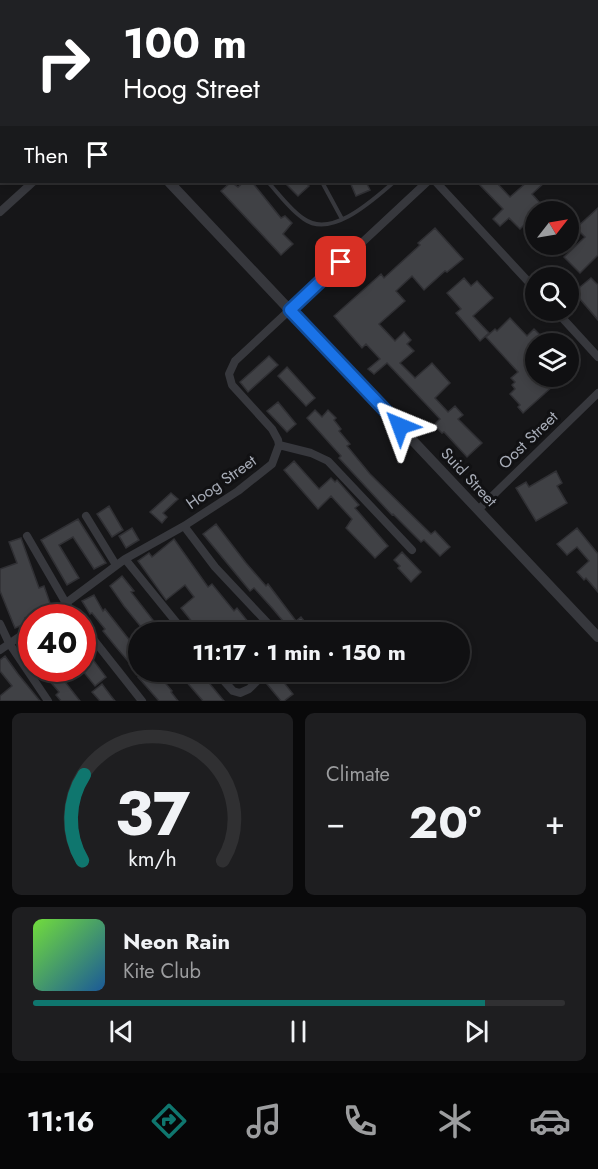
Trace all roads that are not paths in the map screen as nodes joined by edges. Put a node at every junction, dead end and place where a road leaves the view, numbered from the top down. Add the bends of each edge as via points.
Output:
1 (32, 183) edge
2 (170, 183) edge
3 (269, 183) edge
4 (323, 183) edge
5 (393, 183) edge
6 (426, 183) edge
7 (437, 183) edge
8 (0, 212) edge
9 (342, 219) junction
10 (525, 278) edge
11 (290, 310) junction
12 (565, 321) edge
13 (598, 357) edge
14 (598, 393) edge
15 (279, 445) junction
16 (479, 509) junction
17 (86, 516) dead end
18 (184, 526) junction
19 (27, 536) dead end
20 (412, 550) dead end
21 (126, 559) junction
22 (116, 565) junction
23 (67, 604) joint
24 (176, 622) edge
25 (267, 622) edge
26 (0, 624) edge
27 (18, 637) edge
28 (598, 637) edge
29 (9, 643) junction
30 (96, 643) edge
31 (0, 650) edge
32 (225, 682) edge
33 (256, 682) edge
34 (48, 701) edge
35 (142, 701) edge

1 - 8 street
2 - 11 street, Suid Street
3 - 9 lane via 305,220 319,225
4 - 9 lane
5 - 9 lane
6 - 11 street
7 - 10 street
11 - 15 street via 235,361 230,374 232,385 272,429
11 - 16 street, Suid Street
12 - 13 street
14 - 16 street, Oost Street
15 - 18 street, Hoog Street via 272,464 255,479
15 - 20 street via 328,461
16 - 28 street, Suid Street
17 - 22 street
18 - 21 street, Hoog Street
18 - 25 street via 215,567
19 - 23 street
21 - 22 street, Hoog Street
21 - 24 street
22 - 23 street, Hoog Street
26 - 29 street
27 - 29 street
29 - 31 street
29 - 34 street
30 - 35 street
32 - 33 street via 240,693

